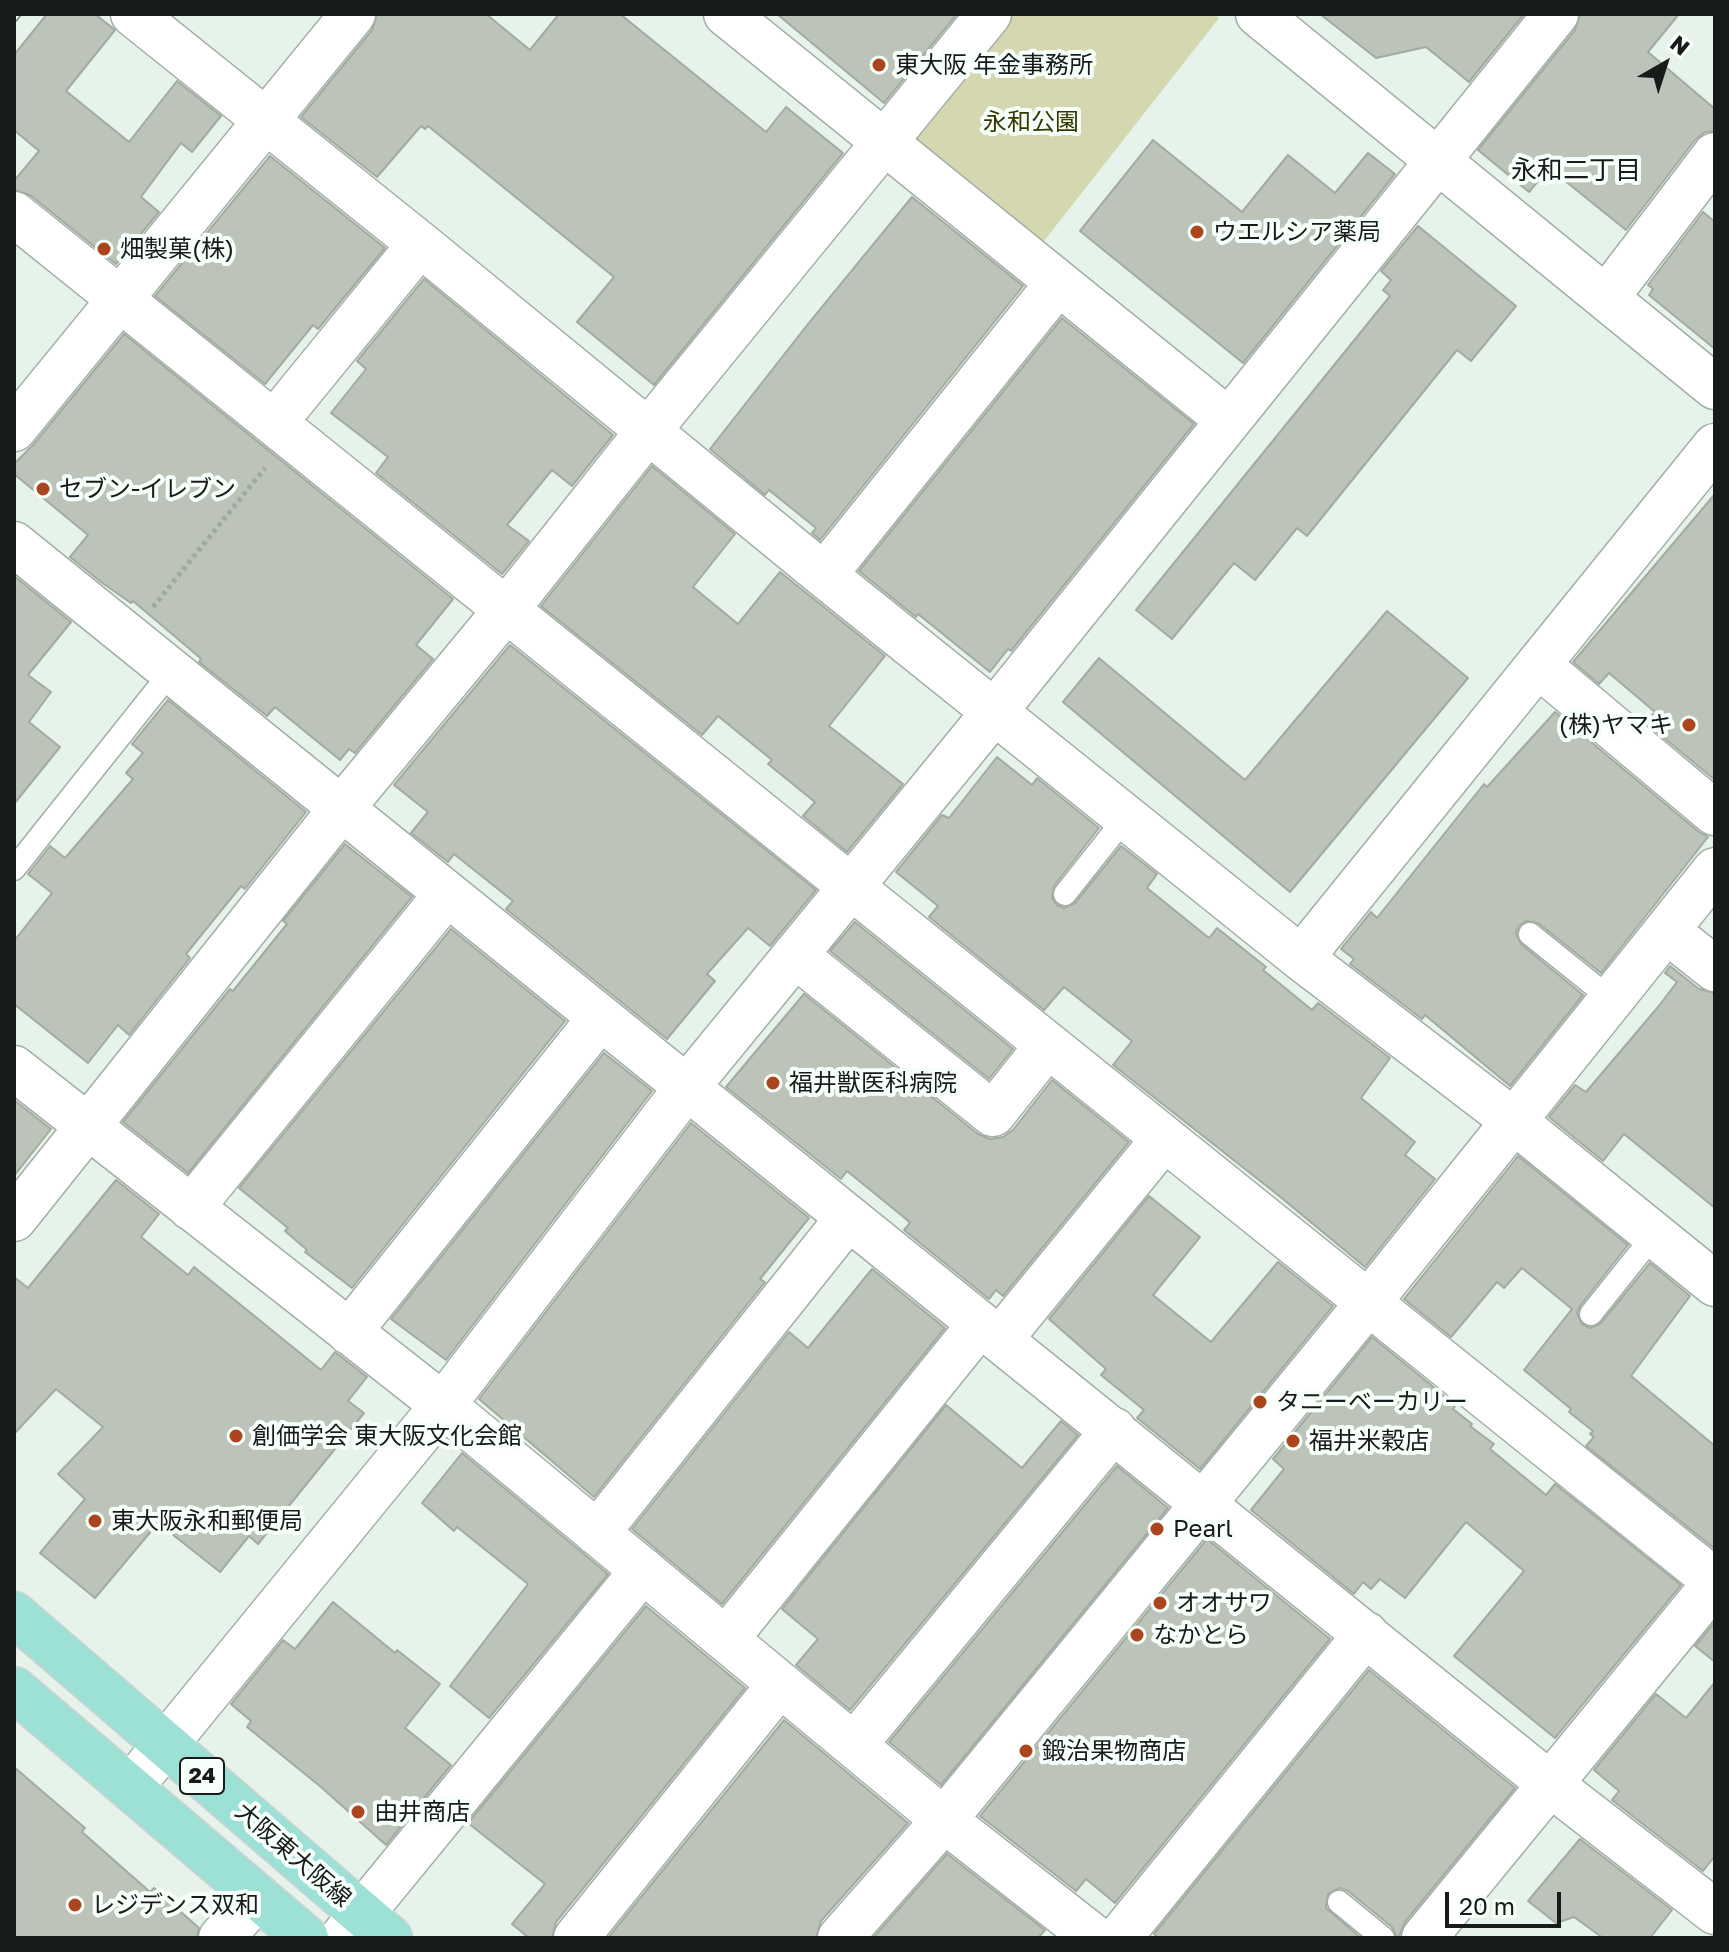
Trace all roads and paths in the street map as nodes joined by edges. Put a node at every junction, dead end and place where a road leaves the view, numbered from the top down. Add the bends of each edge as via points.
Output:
1 (133, 14) edge
2 (353, 14) edge
3 (726, 14) edge
4 (989, 14) edge
5 (1258, 14) edge
6 (1556, 14) edge
7 (266, 121) junction
8 (885, 143) junction
9 (1715, 155) edge
10 (1438, 158) junction
11 (14, 214) edge
12 (420, 244) junction
13 (1058, 283) junction
14 (1606, 298) junction
15 (122, 299) junction
16 (1715, 387) edge
17 (1228, 420) junction
18 (14, 429) edge
19 (283, 430) junction
20 (649, 430) junction
21 (1715, 446) edge
22 (14, 544) edge
23 (824, 575) junction
24 (506, 610) junction
25 (128, 637) junction
26 (1538, 665) junction
27 (171, 672) junction
28 (995, 711) junction
29 (341, 809) junction
30 (1715, 813) edge
31 (1126, 817) junction
32 (14, 869) edge
33 (1715, 870) edge
34 (850, 888) junction
35 (1065, 894) dead end
36 (446, 895) junction
37 (1667, 931) junction
38 (1530, 934) dead end
39 (795, 955) junction
40 (1301, 958) junction
41 (1715, 969) edge
42 (1612, 1000) junction
43 (600, 1018) junction
44 (1047, 1046) junction
45 (14, 1068) edge
46 (687, 1087) junction
47 (1515, 1122) junction
48 (88, 1127) junction
49 (1163, 1140) junction
50 (191, 1208) junction
51 (848, 1218) junction
52 (14, 1219) edge
53 (1654, 1235) junction
54 (1715, 1284) edge
55 (1368, 1303) junction
56 (1591, 1314) dead end
57 (990, 1331) junction
58 (349, 1332) junction
59 (443, 1405) junction
60 (1114, 1430) junction
61 (1204, 1503) junction
62 (597, 1533) junction
63 (643, 1570) junction
64 (1715, 1582) edge
65 (14, 1614) edge
66 (1366, 1634) junction
67 (726, 1639) junction
68 (780, 1684) junction
69 (18, 1700) edge
70 (854, 1745) junction
71 (166, 1746) junction
72 (1550, 1784) junction
73 (130, 1788) junction
74 (944, 1820) junction
75 (258, 1897) junction
76 (1339, 1902) dead end
77 (1715, 1912) edge
78 (365, 1930) edge
79 (1094, 1936) edge
80 (221, 1938) edge
81 (306, 1938) edge
82 (576, 1938) edge
83 (840, 1938) edge
84 (1383, 1938) edge
85 (1424, 1938) edge

1 - 7 street
2 - 7 street
3 - 8 street
4 - 8 street
5 - 10 street
6 - 10 street
7 - 12 street
7 - 15 street
8 - 13 street
8 - 20 street
9 - 14 street
10 - 14 street
10 - 17 street
11 - 15 street
12 - 19 street
12 - 20 street
13 - 17 street
13 - 23 street
14 - 16 street
15 - 18 street
15 - 19 street
17 - 28 street
19 - 24 street
19 - 25 path
20 - 23 street
20 - 24 street
21 - 26 street
22 - 25 street
23 - 28 street
24 - 29 street
24 - 34 street
25 - 27 street
26 - 30 street
26 - 40 street
27 - 29 street
27 - 32 lane
28 - 31 street
28 - 34 street
29 - 36 street
29 - 48 street
31 - 35 lane
31 - 40 street
33 - 37 street
34 - 39 street
34 - 44 street
36 - 43 street
36 - 50 street
37 - 41 street
37 - 42 street
38 - 42 lane
39 - 44 street via 993,1114
39 - 46 street
40 - 47 street
42 - 47 street
43 - 46 street
43 - 58 street
44 - 49 street
45 - 48 street
46 - 51 street
46 - 59 street
47 - 53 street
47 - 55 street
48 - 50 street
48 - 52 street
49 - 55 street
49 - 57 street
50 - 58 street
51 - 57 street
51 - 62 street
53 - 54 street
53 - 56 lane
55 - 61 street
55 - 64 street
57 - 60 street
57 - 67 street
58 - 59 street
59 - 62 street
59 - 71 street
60 - 61 street
60 - 70 street
61 - 66 street
61 - 74 street
62 - 63 street
63 - 67 street
63 - 78 street
64 - 72 street
65 - 71 main road, 大阪東大阪線 / 24
66 - 72 street
66 - 79 street
67 - 68 street
68 - 70 street
68 - 82 street
69 - 73 main road, 24
70 - 74 street
71 - 73 street
71 - 78 main road, 大阪東大阪線 / 24
72 - 77 street
72 - 85 street
73 - 75 main road, 24
74 - 79 street
74 - 83 street
75 - 80 street
75 - 81 main road, 24
76 - 84 lane

